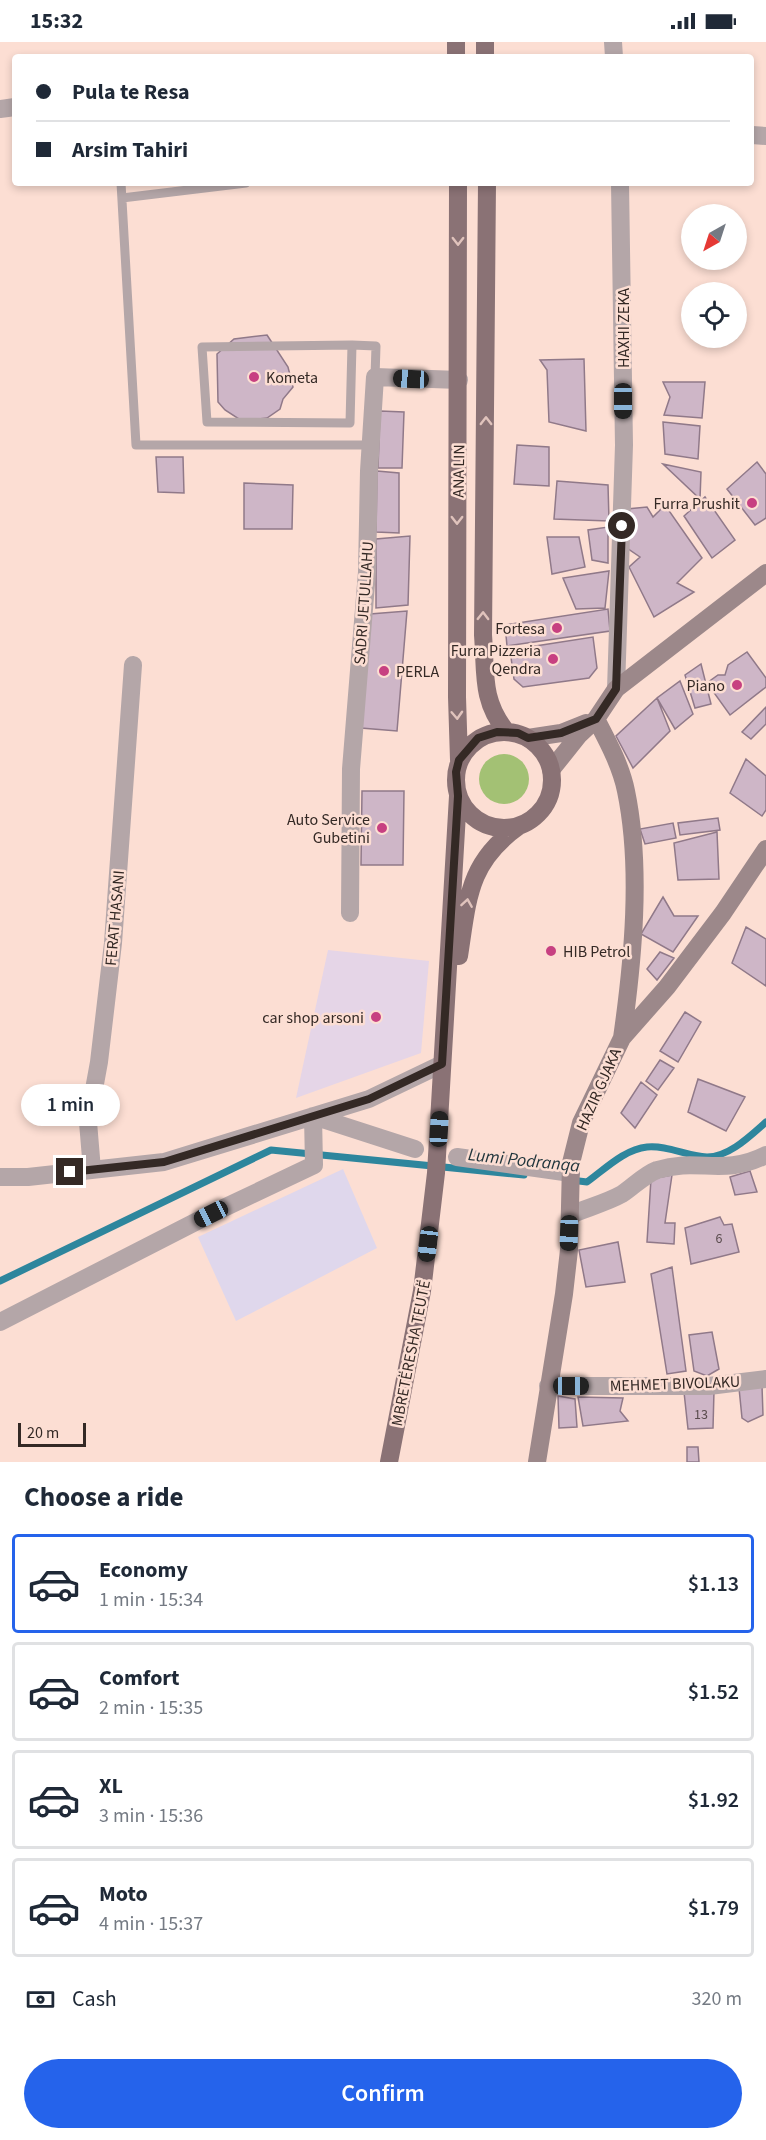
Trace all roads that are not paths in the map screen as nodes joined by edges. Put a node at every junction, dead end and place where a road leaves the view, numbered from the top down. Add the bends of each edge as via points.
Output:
1 (121, 186) edge
2 (221, 186) edge
3 (458, 186) edge
4 (487, 186) edge
5 (620, 186) edge
6 (122, 198) junction
7 (352, 345) junction
8 (375, 376) junction
9 (459, 380) junction
10 (370, 445) junction
11 (766, 573) edge
12 (133, 665) dead end
13 (616, 689) junction
14 (596, 719) junction
15 (506, 731) junction
16 (528, 738) junction
17 (459, 760) junction
18 (551, 770) junction
19 (458, 796) junction
20 (522, 825) junction
21 (766, 849) edge
22 (350, 913) dead end
23 (622, 1038) junction
24 (442, 1064) junction
25 (313, 1116) junction
26 (415, 1149) dead end
27 (766, 1155) edge
28 (457, 1157) dead end
29 (571, 1168) junction
30 (92, 1170) junction
31 (0, 1177) edge
32 (570, 1215) junction
33 (0, 1322) edge
34 (766, 1379) edge
35 (548, 1386) junction
36 (389, 1462) edge
37 (537, 1462) edge

1 - 6 lane
2 - 6 lane
3 -> 9 main road, ANA LIN
15 -> 4 main road, ANA LIN via 486,696 483,634
5 - 13 street, HAXHI ZEKA via 624,445
6 - 10 lane via 136,445
7 - 7 lane via 350,423 207,422 202,347
7 - 8 lane via 376,346
8 - 9 street
8 - 10 street, SADRI JETULLAHU
9 -> 17 main road, ANA LIN
10 - 22 street, SADRI JETULLAHU via 368,572 351,769
11 - 13 street
12 - 30 street, FERAT HASANI via 113,943 88,1122
13 - 14 street
14 - 16 street via 561,733
14 - 18 street
14 - 23 street, HAZIR GJAKA via 613,751 626,789 632,837 633,929
15 - 16 main road
15 - 17 main road via 478,738
16 - 18 main road via 543,751
17 - 19 main road
18 - 20 main road via 546,803
19 - 20 main road via 470,814 489,826
19 - 24 main road, MBRETËRESHA TEUTË
24 -> 20 main road, MBRETËRESHA TEUTË via 470,887 499,841
21 - 23 street, HAZIR GJAKA via 667,987
23 - 29 street, HAZIR GJAKA via 581,1123
24 - 25 street via 369,1099
24 - 36 main road, MBRETËRESHA TEUTË via 438,1151 422,1291
25 - 26 street
25 - 30 street via 164,1162
25 - 33 street via 314,1165
27 - 32 street via 747,1165 724,1168 685,1164 655,1171 620,1194
28 - 29 street
29 - 32 street, HAZIR GJAKA
30 - 31 street
32 - 35 street, HAZIR GJAKA via 564,1294
34 - 35 street, MEHMET BIVOLAKU via 709,1386
35 - 37 street, HAZIR GJAKA

